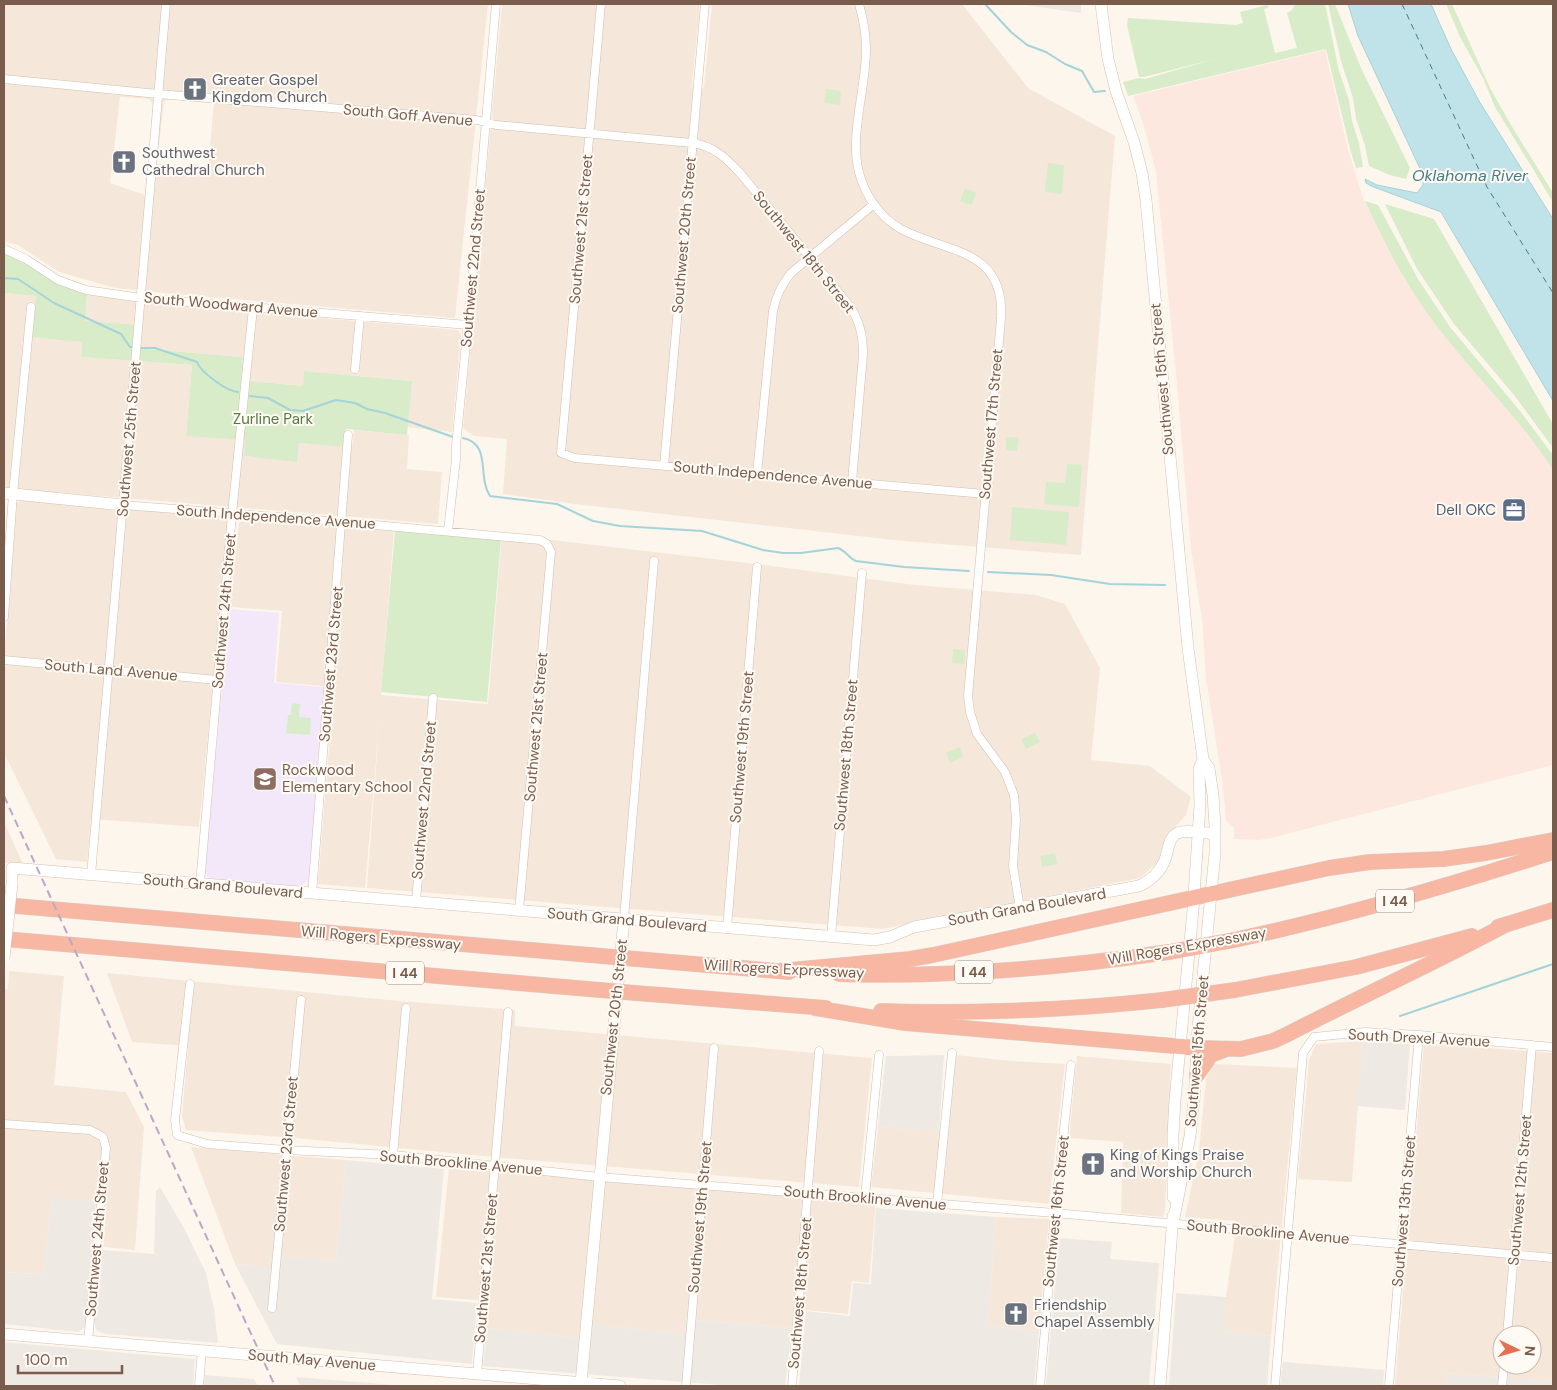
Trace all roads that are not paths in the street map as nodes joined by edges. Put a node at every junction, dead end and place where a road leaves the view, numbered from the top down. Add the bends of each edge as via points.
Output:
1 (166, 4) edge
2 (496, 4) edge
3 (601, 4) edge
4 (705, 4) edge
5 (859, 4) edge
6 (1101, 4) edge
7 (4, 80) edge
8 (158, 94) junction
9 (486, 122) junction
10 (589, 134) junction
11 (692, 143) junction
12 (874, 204) junction
13 (4, 249) edge
14 (809, 256) junction
15 (141, 298) junction
16 (31, 307) dead end
17 (253, 308) junction
18 (360, 316) junction
19 (468, 325) junction
20 (355, 369) dead end
21 (348, 435) dead end
22 (561, 453) joint
23 (664, 466) junction
24 (758, 474) junction
25 (852, 482) junction
26 (8, 494) edge
27 (985, 494) junction
28 (123, 505) junction
29 (232, 514) junction
30 (342, 522) junction
31 (448, 531) junction
32 (546, 544) joint
33 (654, 561) dead end
34 (757, 567) dead end
35 (862, 573) dead end
36 (4, 617) edge
37 (4, 660) edge
38 (108, 670) junction
39 (217, 680) junction
40 (433, 698) dead end
41 (1204, 759) junction
42 (1198, 833) junction
43 (1216, 834) junction
44 (1553, 840) edge
45 (1553, 852) edge
46 (8, 868) edge
47 (91, 875) junction
48 (200, 884) junction
49 (312, 894) junction
50 (1211, 894) junction
51 (1194, 897) junction
52 (416, 902) junction
53 (4, 905) edge
54 (1020, 908) junction
55 (1553, 910) edge
56 (519, 911) junction
57 (624, 919) junction
58 (1507, 924) junction
59 (726, 928) junction
60 (831, 937) junction
61 (4, 938) edge
62 (4, 962) edge
63 (779, 971) junction
64 (190, 984) dead end
65 (301, 1000) dead end
66 (406, 1008) dead end
67 (815, 1008) junction
68 (508, 1012) dead end
69 (1418, 1035) junction
70 (1532, 1045) junction
71 (1180, 1047) junction
72 (1553, 1047) edge
73 (714, 1048) dead end
74 (1198, 1048) junction
75 (1225, 1049) junction
76 (819, 1051) dead end
77 (952, 1053) dead end
78 (878, 1054) dead end
79 (1071, 1065) dead end
80 (1197, 1075) junction
81 (1175, 1100) junction
82 (1194, 1101) junction
83 (4, 1124) edge
84 (286, 1150) junction
85 (393, 1155) junction
86 (495, 1165) junction
87 (599, 1176) junction
88 (703, 1184) junction
89 (808, 1193) junction
90 (865, 1197) junction
91 (936, 1204) junction
92 (1055, 1213) junction
93 (1173, 1223) junction
94 (1288, 1233) junction
95 (1402, 1245) junction
96 (1514, 1255) junction
97 (1553, 1258) edge
98 (272, 1308) dead end
99 (1508, 1325) edge
100 (4, 1334) edge
101 (88, 1341) junction
102 (202, 1350) junction
103 (477, 1374) junction
104 (581, 1383) junction
105 (199, 1386) edge
106 (612, 1386) edge
107 (686, 1386) edge
108 (792, 1386) edge
109 (1040, 1386) edge
110 (1160, 1386) edge
111 (1275, 1386) edge
112 (1389, 1386) edge

1 - 8 street, Southwest 25th Street
2 - 9 street, Southwest 22nd Street
3 - 10 street, Southwest 21st Street
4 - 11 street, Southwest 20th Street
5 - 12 street, Southwest 17th Street via 866,48 855,158 860,178
6 - 41 main road, Southwest 15th Street via 1108,59 1134,142 1146,200 1188,641
7 - 8 street, South Goff Avenue
8 - 9 street, South Goff Avenue
8 - 15 street, Southwest 25th Street
9 - 10 street, South Goff Avenue
9 - 19 street, Southwest 22nd Street
10 - 11 street, South Goff Avenue
10 - 22 street, Southwest 21st Street
11 - 14 street, Southwest 18th Street via 726,157
11 - 23 street, Southwest 20th Street
12 - 14 street
12 - 27 street, Southwest 17th Street via 899,228 972,256 988,272 1000,296
13 - 15 street, South Woodward Avenue via 58,280 86,290
14 - 24 street via 785,280 775,300
14 - 25 street, Southwest 18th Street via 854,313 862,332 863,355
15 - 17 street, South Woodward Avenue
15 - 28 street, Southwest 25th Street
16 - 26 street
17 - 18 street, South Woodward Avenue
17 - 29 street, Southwest 24th Street
18 - 19 street, South Woodward Avenue
18 - 20 street
19 - 31 street, Southwest 22nd Street
21 - 30 street, Southwest 23rd Street
22 - 23 street, South Independence Avenue via 575,458
23 - 24 street, South Independence Avenue
24 - 25 street, South Independence Avenue
25 - 27 street, South Independence Avenue
26 - 28 main road, South Independence Avenue
26 - 36 street
27 - 54 street, Southwest 17th Street via 969,704 977,734 1005,772 1014,795 1016,820 1012,866
28 - 29 street, South Independence Avenue
28 - 38 street, Southwest 25th Street
29 - 30 street, South Independence Avenue
29 - 39 street, Southwest 24th Street
30 - 31 street, South Independence Avenue
30 - 49 street, Southwest 23rd Street
31 - 32 street, South Independence Avenue via 540,540
32 - 56 street, Southwest 21st Street via 551,552
33 - 57 street, Southwest 20th Street
34 - 59 street, Southwest 19th Street
35 - 60 street, Southwest 18th Street
37 - 38 street, South Land Avenue
38 - 39 street, South Land Avenue
38 - 47 street, Southwest 25th Street
39 - 48 street, Southwest 24th Street
40 - 52 street, Southwest 22nd Street
41 - 42 main road, Southwest 15th Street via 1199,769
41 - 43 main road, Southwest 15th Street via 1209,768
42 - 43 main road, South Grand Boulevard
42 - 51 main road, Southwest 15th Street
42 - 54 main road, South Grand Boulevard via 1181,832 1173,836 1161,867 1144,883
43 - 50 main road, Southwest 15th Street
44 - 50 highway via 1453,857 1350,864
45 - 63 highway, Will Rogers Expressway / I 44, bridge via 1306,925 1169,952 980,972
46 - 47 main road, South Grand Boulevard
46 - 62 main road, bridge via 12,884
47 - 48 main road, South Grand Boulevard
48 - 49 main road, South Grand Boulevard
49 - 52 main road, South Grand Boulevard
50 - 51 highway
50 - 74 main road, Southwest 15th Street
51 - 63 highway via 925,956
51 - 71 main road, Southwest 15th Street
52 - 56 main road, South Grand Boulevard
53 - 63 highway, Will Rogers Expressway / I 44, bridge
54 - 60 main road, South Grand Boulevard via 914,927 883,938
55 - 58 highway, I 44
56 - 57 main road, South Grand Boulevard
57 - 59 main road, South Grand Boulevard
57 - 87 main road, Southwest 20th Street
58 - 67 highway, I 44, bridge via 1356,967 1162,1000 994,1012
58 - 75 highway via 1280,1038 1257,1046
59 - 60 main road, South Grand Boulevard
61 - 67 highway, I 44, bridge
64 - 84 street, South Brookline Avenue via 175,1120 177,1135 208,1144
65 - 84 street, Southwest 23rd Street
66 - 85 street
67 - 71 highway via 905,1022
68 - 86 street, Southwest 21st Street
69 - 70 street, South Drexel Avenue
69 - 94 street, South Drexel Avenue via 1365,1032 1314,1037 1303,1053
69 - 95 street, Southwest 13th Street
70 - 72 street, South Drexel Avenue
70 - 96 street, Southwest 12th Street
71 - 74 highway
71 - 81 main road, Southwest 15th Street
73 - 88 street, Southwest 19th Street
74 - 75 highway
74 - 80 main road, Southwest 15th Street
75 - 80 highway via 1211,1055
76 - 89 street, Southwest 18th Street
77 - 91 street
78 - 90 street
79 - 92 street, Southwest 16th Street
80 - 82 main road, Southwest 15th Street
81 - 82 main road
81 - 93 main road, Southwest 15th Street
82 - 93 main road, Southwest 15th Street
83 - 101 street, Southwest 24th Street via 90,1130 103,1137 106,1148
84 - 85 street, South Brookline Avenue
84 - 98 street, Southwest 23rd Street
85 - 86 street, South Brookline Avenue
86 - 87 street, South Brookline Avenue
86 - 103 street, Southwest 21st Street
87 - 88 street, South Brookline Avenue
87 - 104 main road, Southwest 20th Street
88 - 89 street, South Brookline Avenue
88 - 107 street, Southwest 19th Street
89 - 90 street, South Brookline Avenue
89 - 108 street, Southwest 18th Street
90 - 91 street, South Brookline Avenue
91 - 92 street, South Brookline Avenue
92 - 93 street, South Brookline Avenue
92 - 109 street, Southwest 16th Street
93 - 94 street, South Brookline Avenue
93 - 110 main road, Southwest 15th Street
94 - 95 street, South Brookline Avenue
94 - 111 street, South Drexel Avenue
95 - 96 street, South Brookline Avenue
95 - 112 street, Southwest 13th Street
96 - 97 street, South Brookline Avenue
96 - 99 street, Southwest 12th Street
100 - 101 main road, South May Avenue
101 - 102 main road, South May Avenue
102 - 103 main road, South May Avenue
102 - 105 street
103 - 104 main road, South May Avenue
104 - 106 main road, South May Avenue

